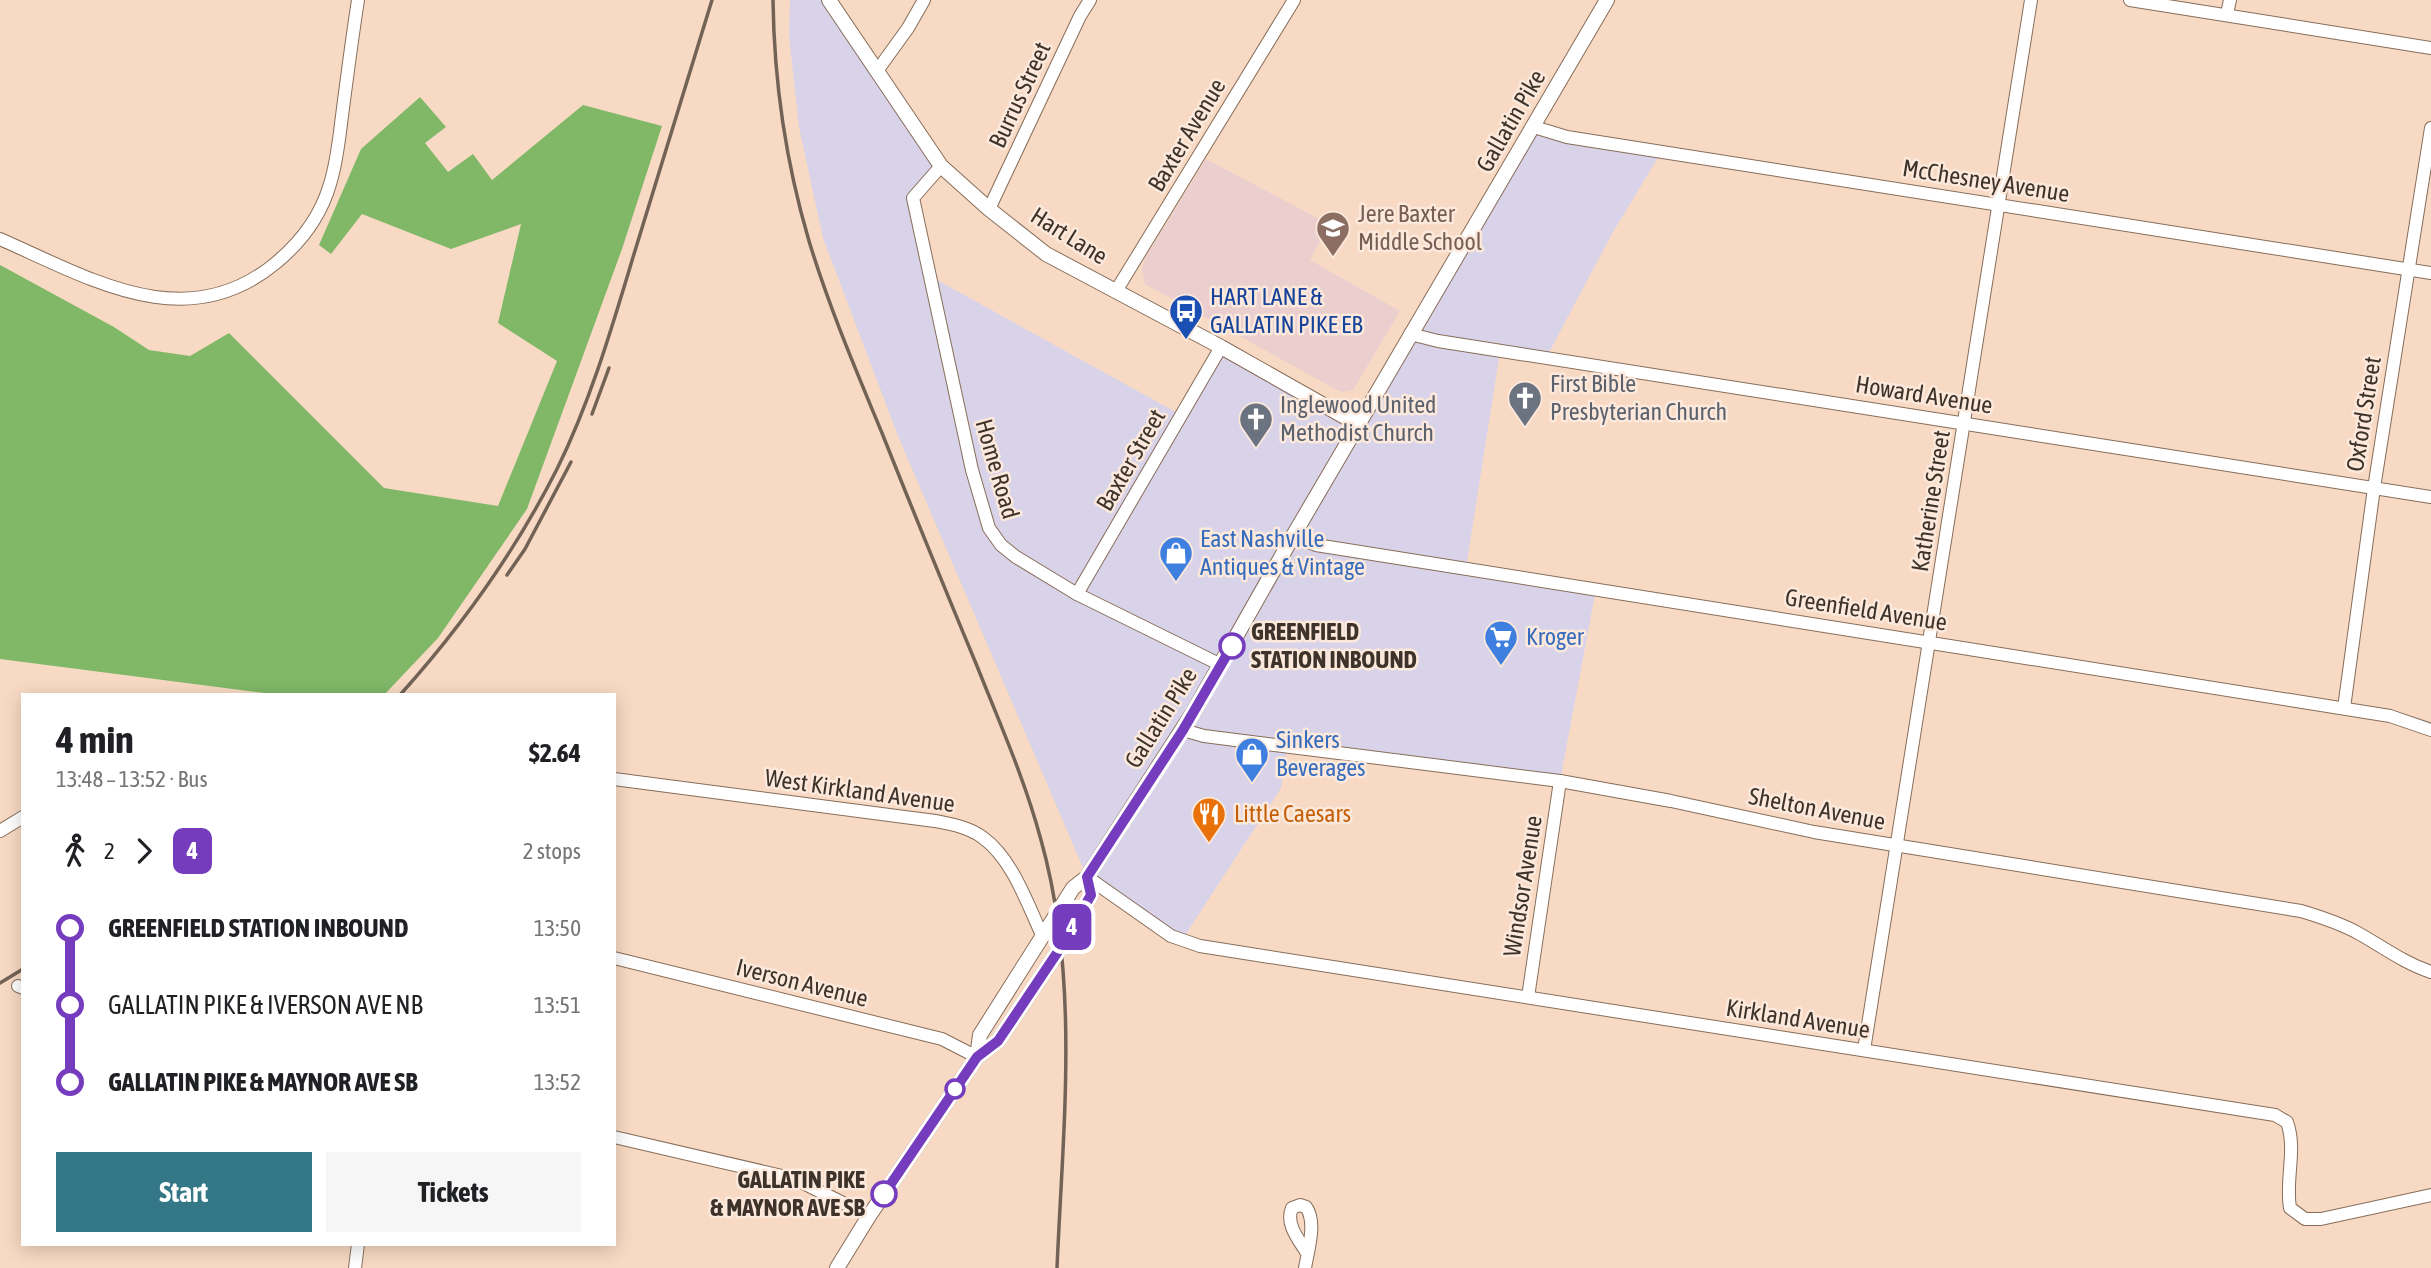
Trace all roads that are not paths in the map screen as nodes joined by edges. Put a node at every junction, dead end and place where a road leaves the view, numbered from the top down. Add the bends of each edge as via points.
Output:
1 (358, 0) edge
2 (924, 0) edge
3 (1090, 0) edge
4 (1294, 0) edge
5 (1607, 0) edge
6 (2031, 0) edge
7 (2130, 0) edge
8 (2230, 0) edge
9 (831, 3) edge
10 (2227, 14) junction
11 (2431, 48) edge
12 (877, 71) junction
13 (1534, 127) junction
14 (2431, 128) edge
15 (942, 166) junction
16 (1998, 205) junction
17 (989, 209) junction
18 (0, 239) edge
19 (2409, 270) junction
20 (2431, 273) edge
21 (1116, 291) junction
22 (1410, 334) junction
23 (1221, 347) junction
24 (1965, 423) junction
25 (1359, 425) junction
26 (2374, 488) junction
27 (2431, 497) edge
28 (1293, 536) junction
29 (1077, 594) junction
30 (1930, 642) junction
31 (1221, 665) junction
32 (2344, 708) junction
33 (2430, 727) edge
34 (1183, 730) junction
35 (616, 779) edge
36 (1560, 781) junction
37 (21, 818) edge
38 (0, 831) edge
39 (1896, 846) junction
40 (1087, 877) junction
41 (1042, 935) junction
42 (616, 958) edge
43 (2431, 972) edge
44 (1528, 997) junction
45 (1864, 1050) junction
46 (977, 1057) junction
47 (616, 1137) edge
48 (2431, 1195) edge
49 (869, 1216) junction
50 (358, 1246) edge
51 (1307, 1253) dead end
52 (355, 1268) edge
53 (837, 1268) edge
54 (1305, 1268) edge

1 - 18 street via 330,186 297,245 269,269 207,298 175,300 107,286
2 - 12 street
3 - 17 street, Burrus Street
4 - 21 street, Baxter Avenue
5 - 13 main road, Gallatin Pike
6 - 16 street, Katherine Street
7 - 10 street
8 - 10 street
9 - 12 main road, Hart Lane
10 - 11 street
12 - 15 main road, Hart Lane
13 - 16 street, McChesney Avenue via 1567,137
13 - 22 main road, Gallatin Pike
14 - 19 street, Oxford Street
15 - 17 main road, Hart Lane
15 - 29 street, Home Road via 913,198 979,497 989,528 1001,545
16 - 19 street, McChesney Avenue
16 - 24 street, Katherine Street
17 - 21 main road, Hart Lane via 1046,254
19 - 20 street, McChesney Avenue
19 - 26 street, Oxford Street
21 - 23 main road, Hart Lane
22 - 24 street, Howard Avenue
22 - 25 main road, Gallatin Pike
23 - 25 main road, Hart Lane
23 - 29 street, Baxter Street
24 - 26 street, Howard Avenue
24 - 30 street, Katherine Street
25 - 28 main road, Gallatin Pike
26 - 27 street, Howard Avenue
26 - 32 street, Oxford Street
28 - 30 street, Greenfield Avenue via 1315,545
28 - 31 main road, Gallatin Pike
29 - 31 street, Home Road
30 - 32 street, Greenfield Avenue
30 - 39 street, Katherine Street
31 - 34 main road, Gallatin Pike
32 - 33 street, Greenfield Avenue
34 - 36 street, Shelton Avenue
34 - 40 main road, Gallatin Pike
35 - 41 street, West Kirkland Avenue via 962,827 983,837 1013,870
36 - 39 street, Shelton Avenue
36 - 44 street, Windsor Avenue
37 - 38 street
39 - 43 street, Shelton Avenue via 2301,911 2329,919 2409,965
39 - 45 street, Katherine Street
40 - 41 main road, Gallatin Pike via 1073,888
40 - 44 street, Kirkland Avenue via 1171,936 1200,946
40 - 46 main road, Gallatin Pike via 1091,895 1059,950 998,1041
41 - 46 main road, Gallatin Pike via 980,1035
42 - 46 street, Iverson Avenue via 942,1039
44 - 45 street, Kirkland Avenue
45 - 48 street, Kirkland Avenue via 2274,1115 2287,1122 2291,1134 2290,1208 2305,1219
46 - 49 main road, Gallatin Pike
47 - 49 street via 795,1179
49 - 53 main road, Gallatin Pike
50 - 52 street
51 - 54 street

